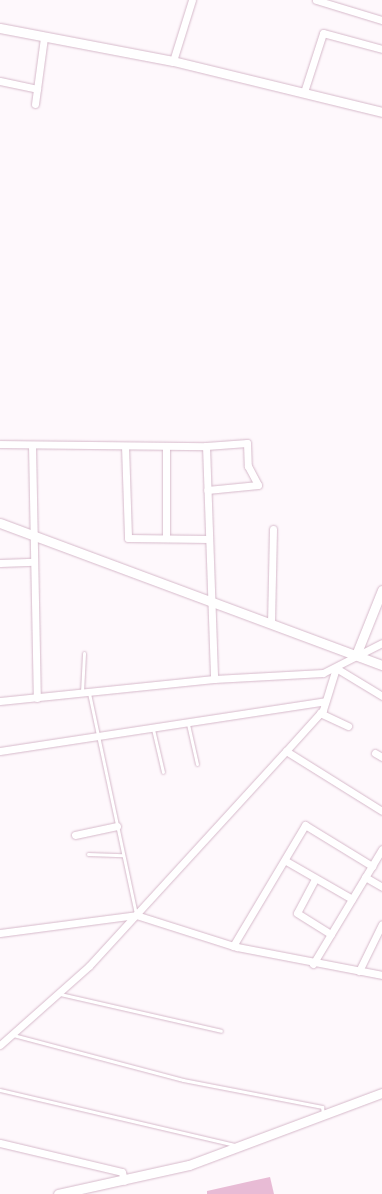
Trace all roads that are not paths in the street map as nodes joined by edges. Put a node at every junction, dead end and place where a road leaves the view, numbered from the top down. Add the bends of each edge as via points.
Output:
1 (192, 0) edge
2 (316, 0) edge
3 (334, 3) edge
4 (382, 20) edge
5 (0, 28) edge
6 (44, 36) junction
7 (382, 49) edge
8 (173, 61) junction
9 (0, 81) edge
10 (37, 88) junction
11 (304, 92) junction
12 (35, 104) dead end
13 (382, 112) edge
14 (0, 444) edge
15 (32, 445) junction
16 (125, 446) junction
17 (166, 446) junction
18 (206, 446) junction
19 (207, 490) junction
20 (0, 523) edge
21 (273, 529) dead end
22 (34, 536) junction
23 (166, 538) junction
24 (209, 539) junction
25 (34, 562) junction
26 (0, 563) edge
27 (382, 590) edge
28 (211, 602) junction
29 (271, 624) junction
30 (382, 643) edge
31 (84, 653) dead end
32 (356, 655) junction
33 (382, 665) edge
34 (336, 668) junction
35 (214, 679) junction
36 (85, 693) junction
37 (382, 696) edge
38 (37, 698) junction
39 (0, 701) edge
40 (325, 701) junction
41 (320, 713) junction
42 (188, 722) junction
43 (348, 726) dead end
44 (152, 728) junction
45 (98, 736) junction
46 (0, 751) edge
47 (286, 752) junction
48 (375, 752) dead end
49 (382, 756) edge
50 (198, 764) dead end
51 (163, 772) dead end
52 (382, 811) edge
53 (117, 826) junction
54 (76, 834) dead end
55 (382, 849) edge
56 (88, 854) dead end
57 (123, 854) junction
58 (286, 861) junction
59 (372, 866) junction
60 (365, 877) junction
61 (315, 879) junction
62 (382, 887) edge
63 (352, 899) junction
64 (136, 915) junction
65 (382, 924) edge
66 (0, 933) edge
67 (331, 934) junction
68 (233, 946) junction
69 (313, 964) junction
70 (359, 972) junction
71 (382, 975) edge
72 (60, 994) junction
73 (221, 1031) dead end
74 (8, 1034) junction
75 (0, 1045) edge
76 (0, 1090) edge
77 (382, 1093) edge
78 (324, 1116) junction
79 (0, 1142) edge
80 (242, 1147) junction
81 (124, 1181) junction
82 (64, 1193) edge

1 - 8 street
2 - 3 street
3 - 4 street
5 - 6 street
6 - 8 street
6 - 10 street
7 - 11 street via 323,33
8 - 11 street
9 - 10 street
10 - 12 street
11 - 13 street
14 - 15 street
15 - 16 street
15 - 22 street
16 - 17 street
16 - 23 street via 128,538
17 - 18 street
17 - 23 street
18 - 19 street
18 - 19 street via 246,444 248,466 258,485
19 - 24 street
20 - 22 street
21 - 29 street
22 - 25 street
22 - 28 street
23 - 24 street
24 - 28 street
25 - 26 street
25 - 38 street
27 - 32 street
28 - 29 street
28 - 35 street
29 - 32 street
30 - 32 street
31 - 36 lane
32 - 33 street
32 - 34 street
34 - 35 street via 323,673
34 - 37 street
34 - 40 street
35 - 36 street
36 - 38 street
36 - 45 lane
38 - 39 street
40 - 41 street
40 - 42 street
41 - 43 street
41 - 47 street
42 - 44 street
42 - 50 lane
44 - 45 street
44 - 51 lane
45 - 46 street
45 - 53 lane
47 - 52 street
47 - 64 street
48 - 49 street
53 - 54 street
53 - 57 lane
55 - 59 street
56 - 57 lane
57 - 64 lane
58 - 59 street via 305,825
58 - 61 street
58 - 68 street
59 - 60 street
60 - 62 street
60 - 63 street
61 - 63 street
61 - 67 street via 297,913
63 - 67 street
64 - 66 street
64 - 68 street
64 - 72 street
65 - 70 street
67 - 69 street
68 - 69 street
69 - 70 street
70 - 71 street
72 - 73 lane
72 - 74 street
74 - 75 street
74 - 78 lane via 183,1080 322,1107
76 - 80 lane
77 - 78 street
78 - 80 street
79 - 81 street via 122,1172
80 - 81 street
81 - 82 street

